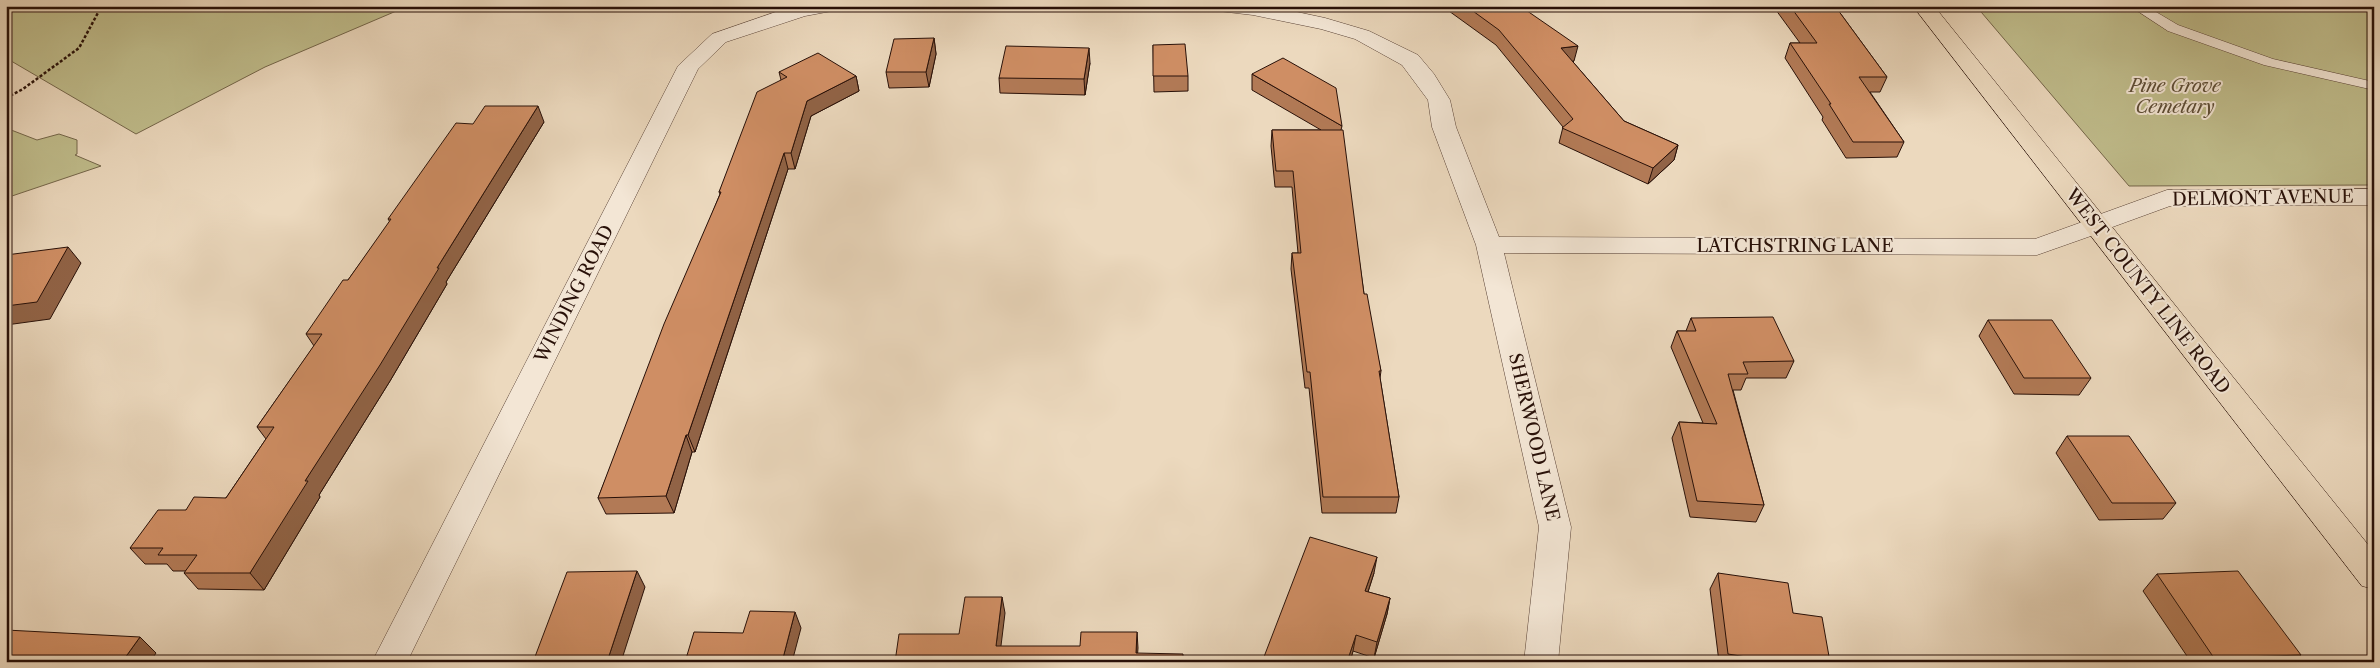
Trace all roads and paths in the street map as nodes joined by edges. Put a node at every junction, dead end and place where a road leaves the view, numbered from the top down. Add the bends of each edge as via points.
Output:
1 (98, 6) edge
2 (830, 6) edge
3 (1217, 6) edge
4 (1923, 6) edge
5 (2136, 6) edge
6 (2374, 86) edge
7 (6, 98) edge
8 (2374, 196) edge
9 (2096, 225) junction
10 (1489, 245) junction
11 (2374, 576) edge
12 (389, 662) edge
13 (1542, 662) edge

1 - 7 path via 100,9 78,48
2 - 12 street, WINDING ROAD via 802,10 719,38 689,66
3 - 10 street via 1325,24 1362,35 1410,60 1439,100 1444,127
4 - 9 main road, WEST COUNTY LINE ROAD
5 - 6 lane via 2173,28 2269,62
8 - 9 street, DELMONT AVENUE via 2167,198
9 - 10 street, LATCHSTRING LANE via 2037,247
9 - 11 main road, WEST COUNTY LINE ROAD
10 - 13 street, SHERWOOD LANE via 1555,527

